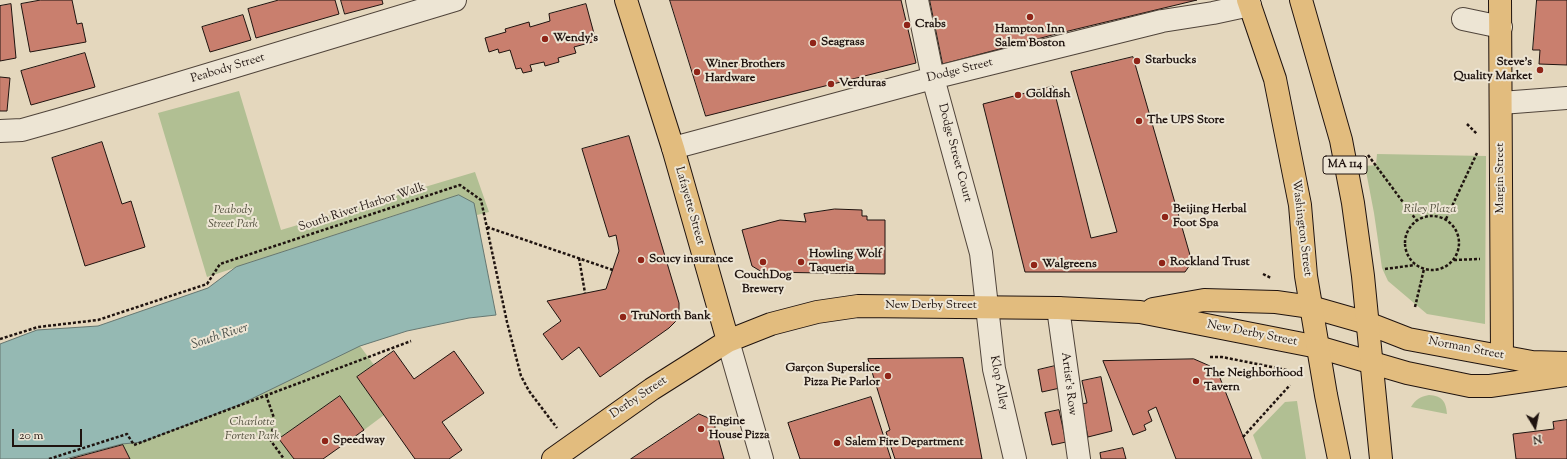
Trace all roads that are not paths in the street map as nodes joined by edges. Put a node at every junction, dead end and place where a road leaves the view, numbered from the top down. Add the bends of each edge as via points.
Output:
1 (455, 0) edge
2 (626, 0) edge
3 (917, 0) edge
4 (1301, 0) edge
5 (1500, 0) edge
6 (1249, 2) edge
7 (1463, 19) dead end
8 (1500, 27) junction
9 (933, 78) junction
10 (1567, 98) edge
11 (1501, 103) junction
12 (0, 131) edge
13 (672, 148) junction
14 (988, 307) junction
15 (1058, 308) junction
16 (1312, 308) junction
17 (1140, 312) junction
18 (1367, 323) junction
19 (728, 341) junction
20 (1318, 347) junction
21 (1502, 356) junction
22 (1370, 362) junction
23 (1567, 363) edge
24 (1567, 375) edge
25 (553, 459) edge
26 (762, 459) edge
27 (1015, 459) edge
28 (1079, 459) edge
29 (1339, 459) edge
30 (1381, 459) edge

1 - 12 street, Peabody Street via 61,119 22,130
2 - 13 main road, Lafayette Street
3 - 9 street, Dodge Street Court
4 - 18 main road, MA 114 via 1342,147 1362,264
5 - 8 main road, Margin Street
6 - 9 street, Dodge Street via 1213,14 1162,21
6 - 16 main road, Washington Street via 1275,79 1300,206
7 - 8 street
8 - 11 main road, Margin Street
9 - 13 street, Dodge Street
9 - 14 street, Dodge Street Court via 981,253
10 - 11 street
11 - 21 main road, Margin Street
13 - 19 main road, Lafayette Street
14 - 15 main road, New Derby Street
14 - 19 main road, New Derby Street via 852,307 817,312 771,324
14 - 27 street, Klop Alley via 994,369
15 - 17 main road, New Derby Street
15 - 28 street, Artist's Row
16 - 17 main road, New Derby Street via 1276,302 1204,300
16 - 18 main road, Norman Street
16 - 20 main road, Washington Street
17 - 20 main road, New Derby Street
18 - 21 main road, Norman Street via 1408,338
18 - 22 main road
19 - 25 main road, Derby Street via 652,389
19 - 26 street, Lafayette Street
20 - 22 main road, New Derby Street
20 - 29 main road, Washington Street
21 - 23 main road, Norman Street via 1532,362
22 - 24 main road via 1407,373 1470,386 1490,386
22 - 30 main road

